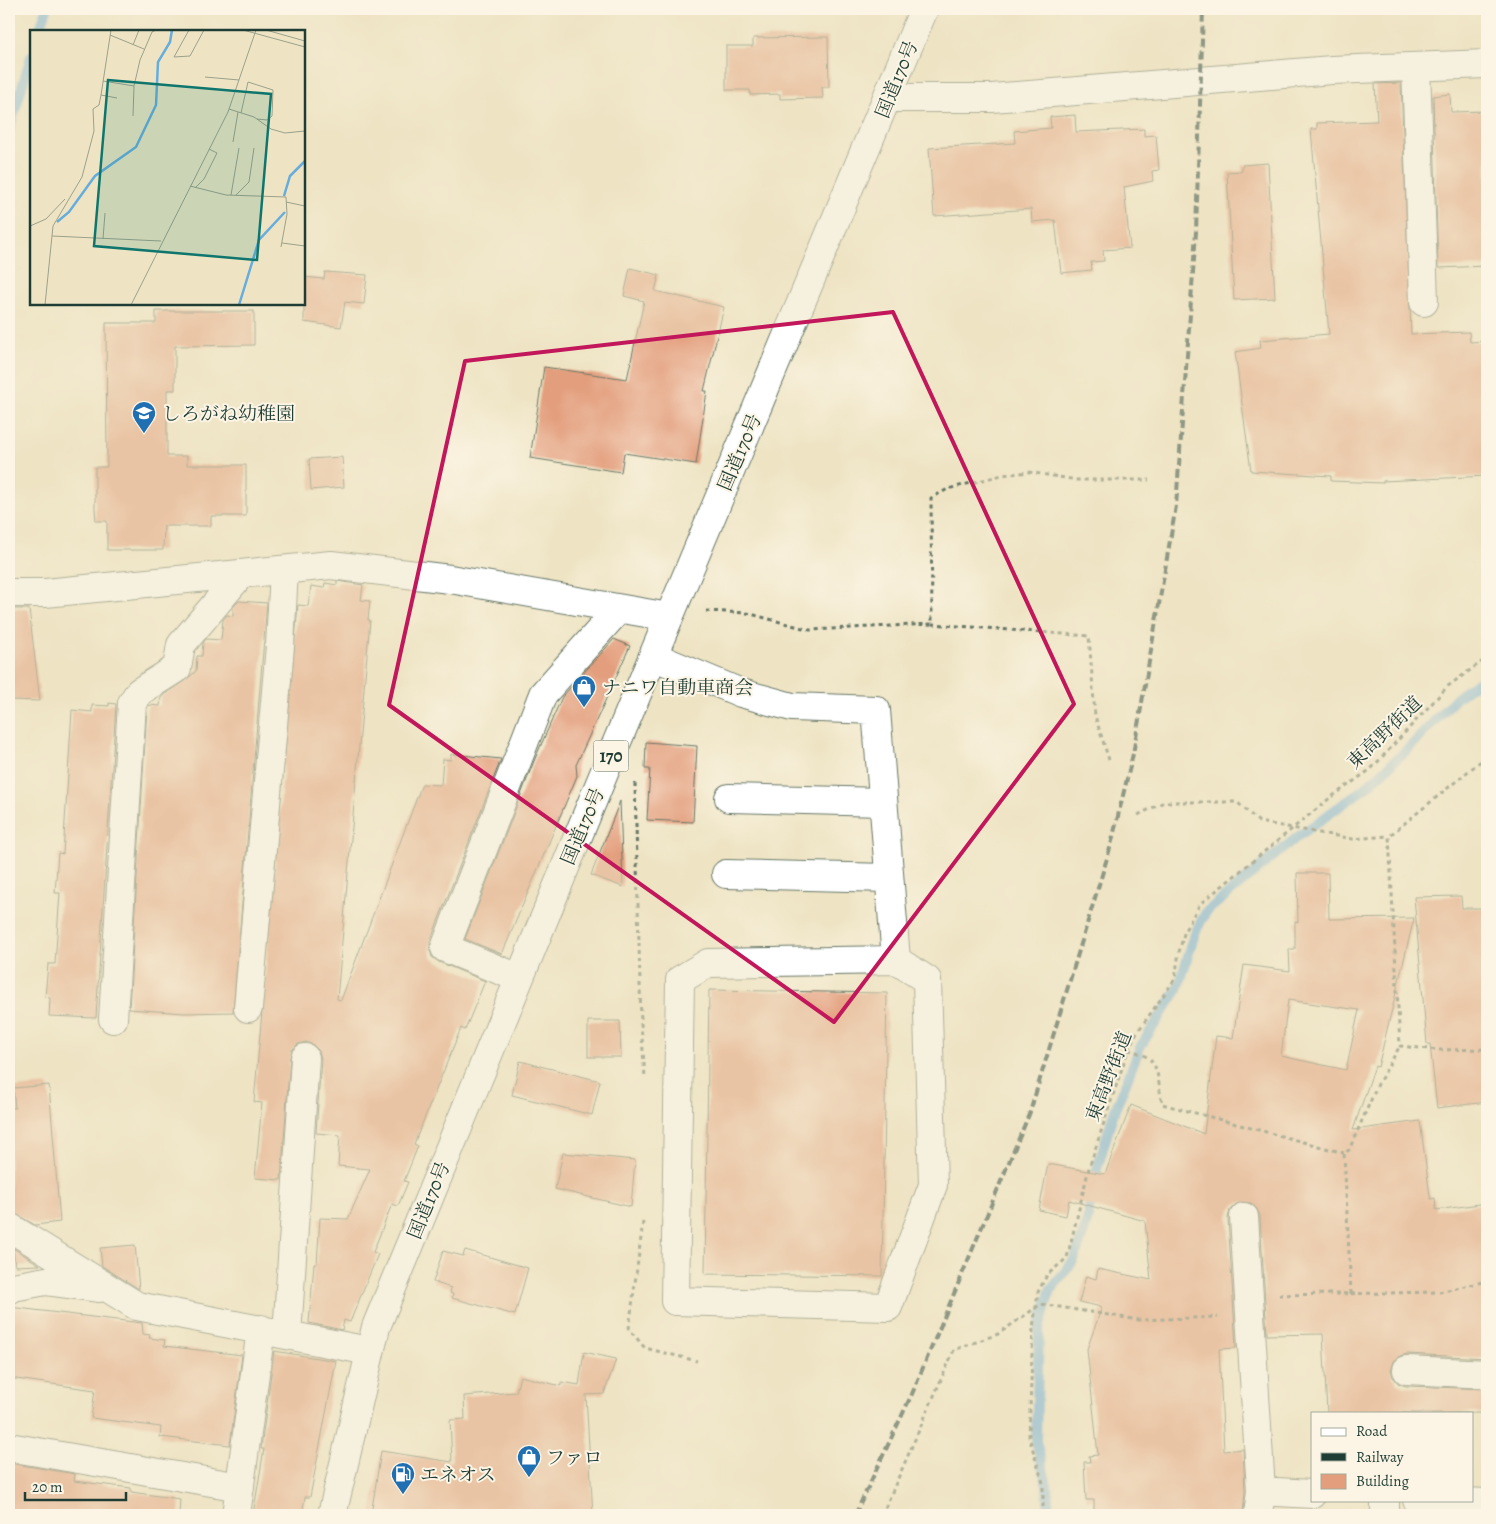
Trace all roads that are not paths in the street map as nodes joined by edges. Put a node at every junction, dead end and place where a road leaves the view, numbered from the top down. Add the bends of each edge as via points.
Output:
1 (924, 9) edge
2 (1487, 64) edge
3 (1416, 67) junction
4 (889, 98) junction
5 (1424, 302) dead end
6 (284, 570) junction
7 (241, 574) junction
8 (9, 593) edge
9 (618, 609) junction
10 (669, 617) junction
11 (653, 656) junction
12 (728, 798) dead end
13 (883, 802) junction
14 (726, 874) dead end
15 (890, 878) junction
16 (896, 960) junction
17 (519, 978) junction
18 (248, 1008) dead end
19 (113, 1019) dead end
20 (304, 1058) dead end
21 (1244, 1217) dead end
22 (9, 1227) edge
23 (9, 1290) edge
24 (111, 1290) junction
25 (274, 1332) junction
26 (369, 1351) junction
27 (1407, 1370) dead end
28 (1487, 1374) edge
29 (9, 1447) edge
30 (240, 1487) junction
31 (1311, 1494) edge
32 (1385, 1502) edge
33 (1464, 1502) edge
34 (1259, 1503) edge
35 (1487, 1503) edge
36 (236, 1515) edge
37 (332, 1515) edge
38 (1385, 1515) edge

1 - 4 main road, 国道170号 / 170
2 - 3 main road
3 - 4 main road via 1332,70 992,98
3 - 5 main road
4 - 10 main road, 国道170号 / 170
6 - 7 main road
6 - 9 main road via 331,565 441,578
6 - 18 main road
7 - 8 main road via 45,593
7 - 19 main road via 181,645 176,668 139,692 132,703
9 - 10 main road
9 - 17 main road via 543,694 445,948
10 - 11 main road, 国道170号 / 170
11 - 13 main road via 741,693 792,707 876,710
11 - 17 main road, 国道170号 / 170
12 - 13 main road
13 - 15 main road
14 - 15 main road
15 - 16 main road
16 - 16 main road via 927,980 933,1185 888,1307 675,1301 680,980 708,963
17 - 26 main road, 国道170号 / 170
20 - 25 main road
21 - 34 main road
22 - 24 main road
23 - 24 main road via 46,1282
24 - 25 main road via 137,1306
25 - 26 main road
25 - 30 main road
26 - 37 main road, 国道170号 / 170
27 - 28 main road
29 - 30 main road
30 - 36 main road
31 - 34 main road
32 - 38 main road
33 - 35 main road

